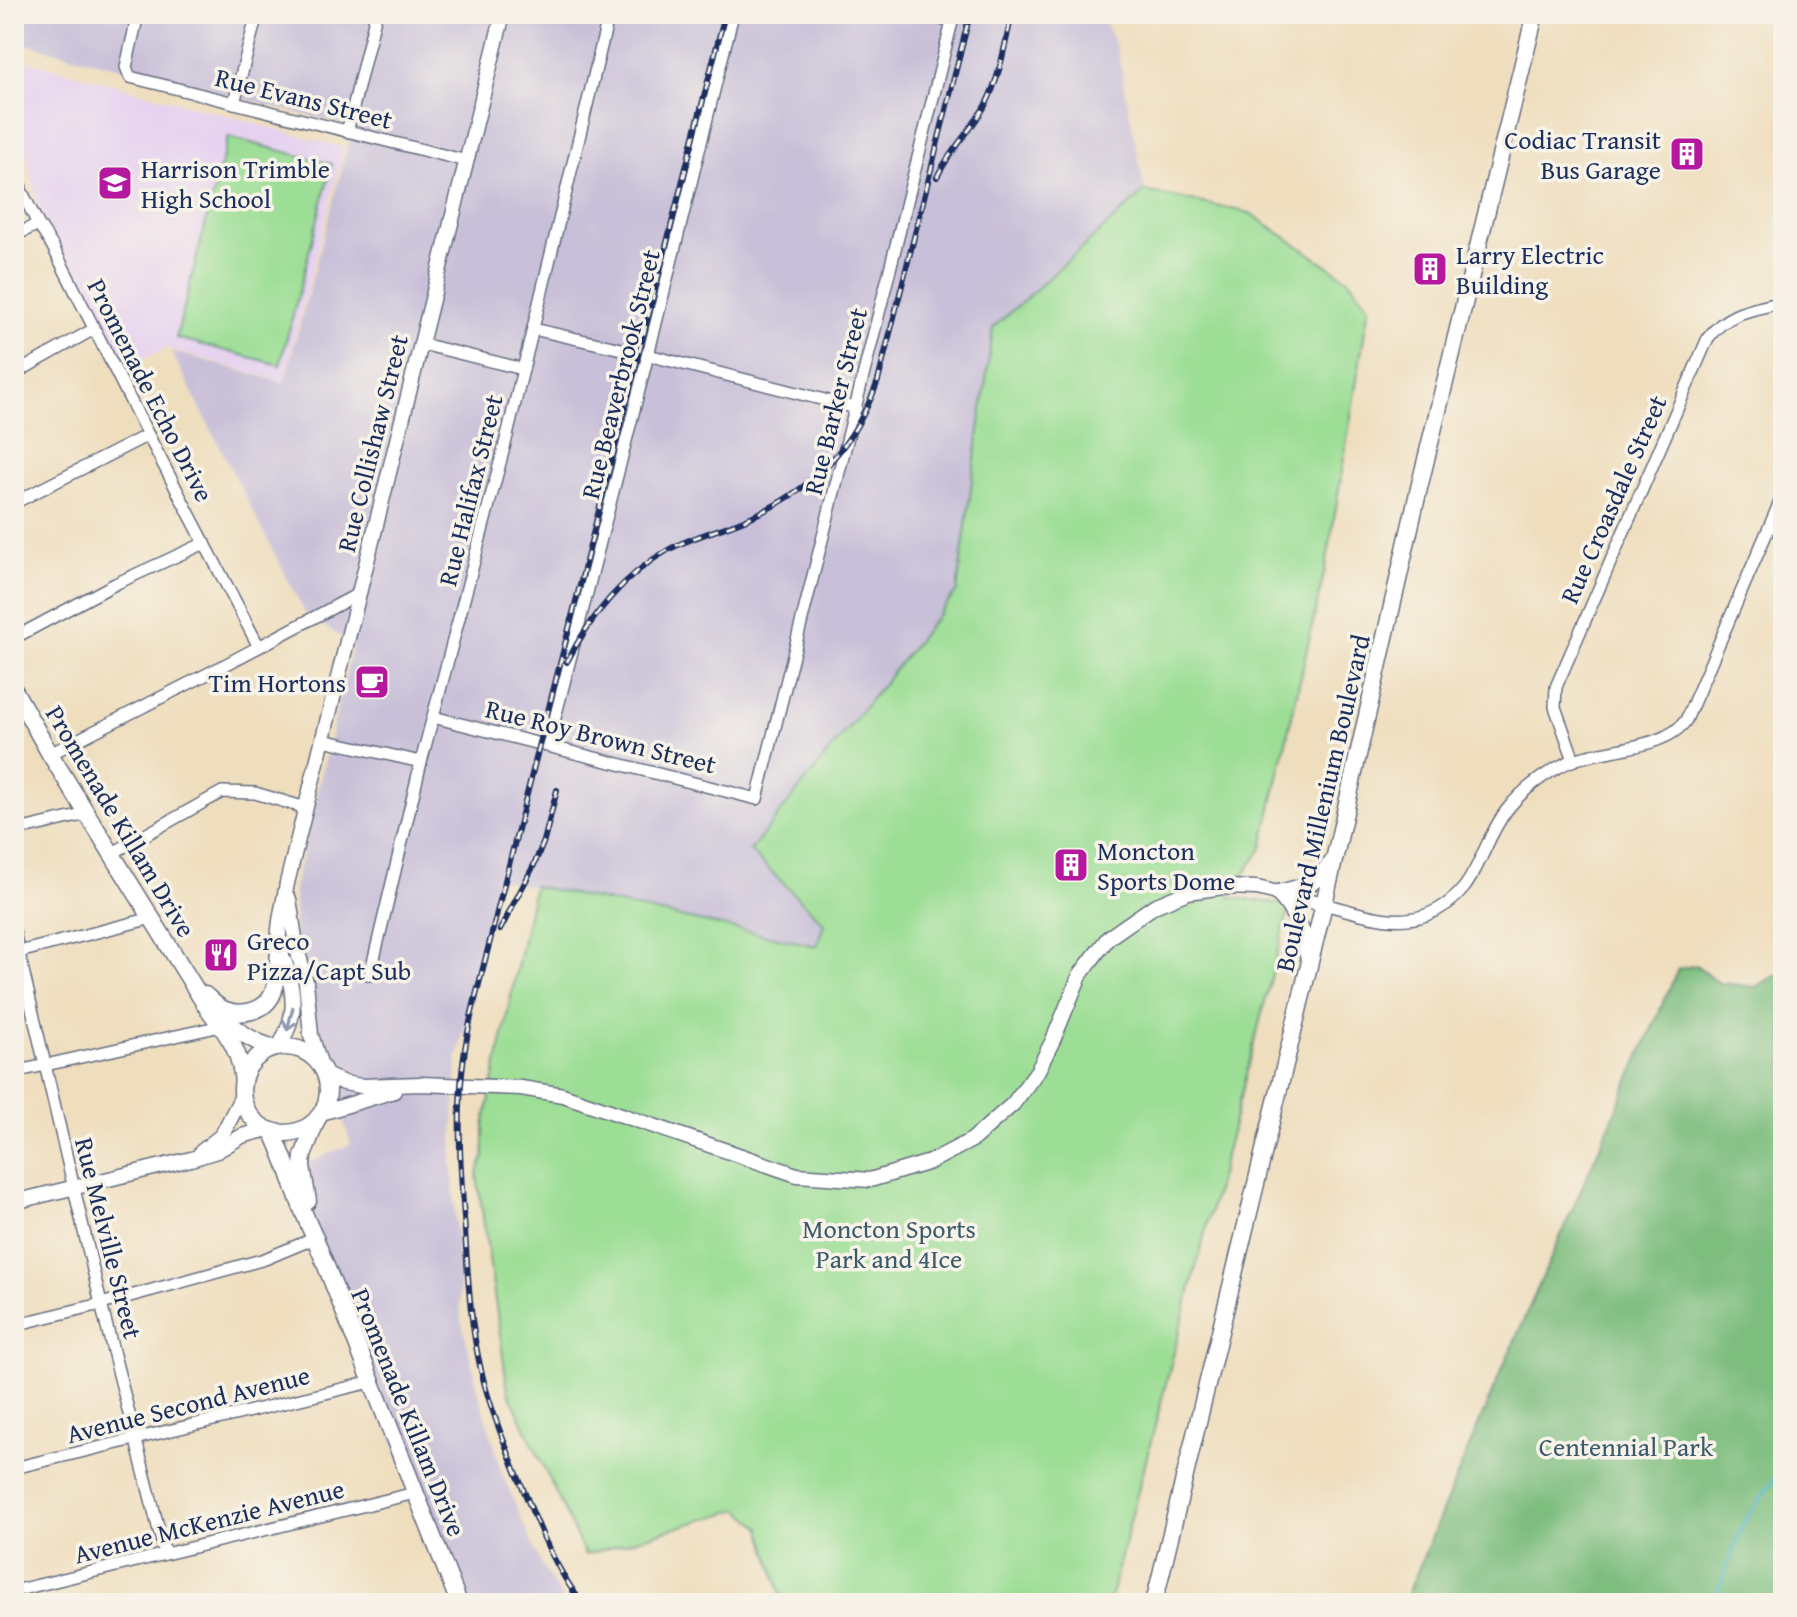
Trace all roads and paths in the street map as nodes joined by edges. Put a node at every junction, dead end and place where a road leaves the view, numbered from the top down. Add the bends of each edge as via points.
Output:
1 (138, 14) edge
2 (257, 14) edge
3 (376, 14) edge
4 (503, 14) edge
5 (609, 14) edge
6 (733, 14) edge
7 (924, 14) edge
8 (1535, 14) edge
9 (953, 18) edge
10 (234, 103) junction
11 (347, 132) junction
12 (14, 149) edge
13 (467, 161) junction
14 (38, 224) junction
15 (14, 236) edge
16 (1783, 302) edge
17 (94, 329) junction
18 (533, 329) junction
19 (422, 344) junction
20 (648, 355) junction
21 (523, 369) junction
22 (14, 374) edge
23 (856, 408) junction
24 (148, 435) junction
25 (1783, 495) edge
26 (14, 503) edge
27 (205, 543) junction
28 (360, 593) junction
29 (14, 638) edge
30 (259, 647) junction
31 (14, 690) edge
32 (433, 717) junction
33 (323, 740) junction
34 (548, 745) junction
35 (50, 754) junction
36 (1574, 760) junction
37 (421, 762) junction
38 (757, 799) joint
39 (306, 808) junction
40 (87, 814) junction
41 (14, 831) edge
42 (111, 854) junction
43 (1334, 861) junction
44 (287, 883) junction
45 (1278, 893) junction
46 (1324, 904) junction
47 (152, 918) junction
48 (14, 932) edge
49 (279, 949) junction
50 (17, 953) edge
51 (1310, 961) junction
52 (370, 975) dead end
53 (188, 976) junction
54 (202, 992) junction
55 (221, 1026) junction
56 (278, 1048) junction
57 (45, 1064) junction
58 (323, 1071) junction
59 (14, 1072) edge
60 (421, 1084) junction
61 (243, 1089) junction
62 (319, 1116) junction
63 (270, 1130) junction
64 (191, 1159) junction
65 (73, 1188) junction
66 (14, 1202) edge
67 (315, 1238) junction
68 (101, 1304) junction
69 (14, 1325) edge
70 (371, 1382) junction
71 (136, 1439) junction
72 (14, 1468) edge
73 (415, 1493) junction
74 (165, 1554) junction
75 (20, 1590) edge
76 (30, 1603) edge
77 (459, 1603) edge
78 (1154, 1603) edge

1 - 10 street, Rue Evans Street via 126,67 130,77
2 - 10 street
3 - 11 street
4 - 13 street, Rue Collishaw Street
5 - 18 street, Rue Halifax Street
6 - 20 street, Rue Beaverbrook Street
7 - 9 street
8 - 43 main road, Boulevard Millenium Boulevard
9 - 23 street, Rue Barker Street
10 - 11 street, Rue Evans Street
11 - 13 street, Rue Evans Street
12 - 14 street, Promenade Echo Drive via 21,190
13 - 19 street, Rue Collishaw Street
14 - 15 street
14 - 17 street, Promenade Echo Drive
16 - 36 street, Rue Croasdale Street via 1727,319 1708,338 1556,687 1555,707
17 - 22 street
17 - 24 street, Promenade Echo Drive
18 - 20 street
18 - 21 street, Rue Halifax Street
19 - 21 street
19 - 28 street, Rue Collishaw Street
20 - 23 street
20 - 34 street, Rue Beaverbrook Street
21 - 32 street, Rue Halifax Street
23 - 38 street, Rue Barker Street
24 - 26 street
24 - 27 street, Promenade Echo Drive
25 - 36 street via 1681,729 1663,739
27 - 29 street
27 - 30 street, Promenade Echo Drive
28 - 30 street
28 - 33 street, Rue Collishaw Street
30 - 35 street
31 - 35 main road, Promenade Killam Drive
32 - 34 street, Rue Roy Brown Street
32 - 37 street, Rue Halifax Street
33 - 37 street
33 - 39 street, Rue Collishaw Street
34 - 38 street, Rue Roy Brown Street
35 - 40 main road, Promenade Killam Drive
36 - 46 street via 1526,789 1493,833 1474,875 1443,906 1403,919
37 - 52 street, Rue Halifax Street
39 - 42 street via 255,793 222,792
39 - 44 street, Rue Collishaw Street
40 - 41 street
40 - 42 main road, Promenade Killam Drive
42 - 47 main road, Promenade Killam Drive
43 - 45 main road via 1316,880
43 - 46 main road, Boulevard Millenium Boulevard
44 - 49 street, Rue Collishaw Street
44 - 58 street, Rue Collishaw Street via 311,1035
45 - 46 street
45 - 51 main road via 1295,914
45 - 60 street via 1223,887 1188,892 1154,906 1108,938 1080,975 1038,1070 1013,1104 972,1140 930,1162 870,1180 797,1175 563,1095
46 - 51 main road, Boulevard Millenium Boulevard
47 - 50 street
47 - 53 main road, Promenade Killam Drive
48 - 50 street, Rue Melville Street
49 - 54 main road via 273,991 264,1005 237,1013 216,1006
49 -> 56 street, Rue Collishaw Street via 294,1008
50 - 57 street, Rue Melville Street
51 - 78 main road, Boulevard Millenium Boulevard
53 - 54 main road, Promenade Killam Drive
53 - 55 main road, Promenade Killam Drive
54 - 56 main road, Promenade Killam Drive via 230,1024 254,1041
55 - 57 street
55 - 61 main road, Promenade Killam Drive via 239,1056
56 - 58 main road via 298,1049
56 - 61 main road via 251,1064
57 - 59 street
57 - 65 street, Rue Melville Street
58 - 60 street via 361,1086
58 - 62 main road via 328,1095
60 - 62 street
61 - 63 main road via 251,1116
61 - 64 street via 222,1135
62 - 63 main road via 292,1132
62 - 67 main road, Promenade Killam Drive via 302,1166
63 - 64 street
63 - 67 main road, Promenade Killam Drive
64 - 65 street
65 - 66 street
65 - 68 street, Rue Melville Street
67 - 68 street via 265,1259
67 - 70 main road, Promenade Killam Drive
68 - 69 street
68 - 71 street, Rue Melville Street
70 - 71 street, Avenue Second Avenue
70 - 73 main road, Promenade Killam Drive
71 - 72 street, Avenue Second Avenue
71 - 74 street, Rue Melville Street
73 - 74 street, Avenue McKenzie Avenue
73 - 77 main road, Promenade Killam Drive
74 - 75 street, Avenue McKenzie Avenue
75 - 76 street

